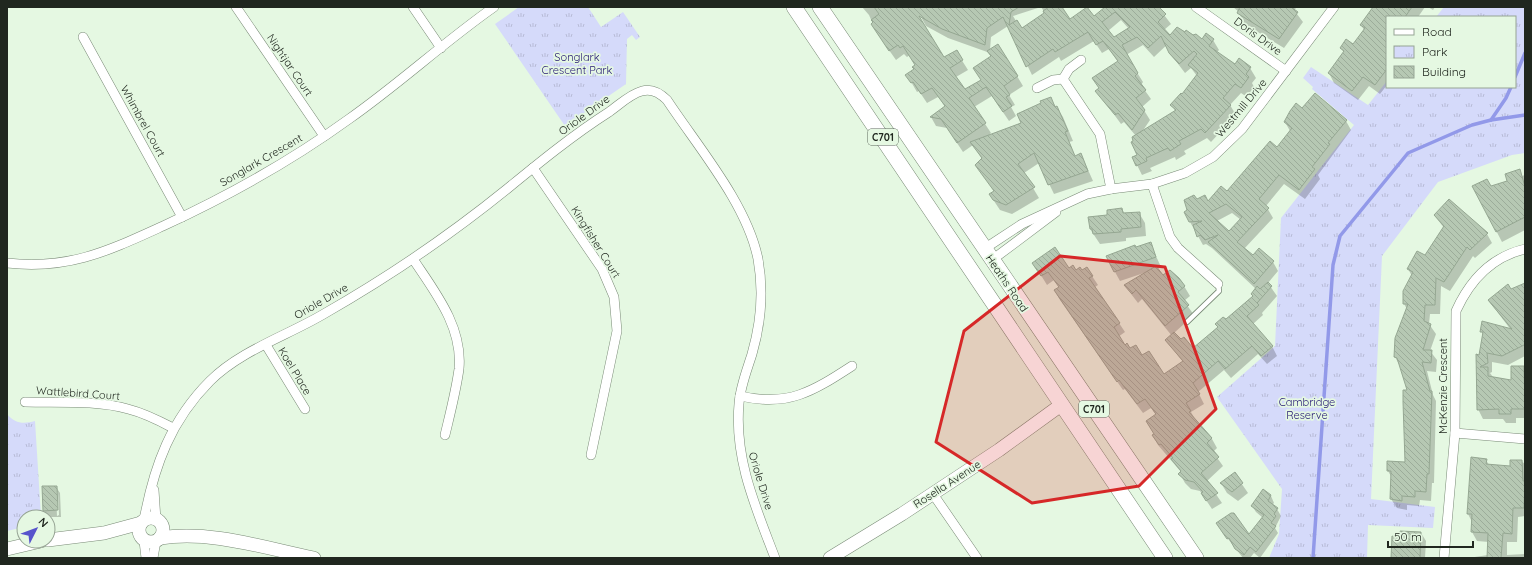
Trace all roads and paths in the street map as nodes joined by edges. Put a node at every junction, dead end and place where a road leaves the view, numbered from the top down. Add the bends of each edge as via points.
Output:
1 (236, 7) edge
2 (413, 7) edge
3 (494, 7) edge
4 (794, 7) edge
5 (820, 7) edge
6 (1196, 7) edge
7 (1334, 7) edge
8 (83, 36) dead end
9 (441, 48) junction
10 (1081, 60) dead end
11 (1286, 71) junction
12 (1063, 79) junction
13 (1037, 88) dead end
14 (324, 136) junction
15 (533, 168) junction
16 (1152, 184) junction
17 (1111, 189) junction
18 (1068, 203) junction
19 (182, 217) junction
20 (1525, 248) edge
21 (988, 254) junction
22 (413, 259) junction
23 (7, 263) edge
24 (971, 267) junction
25 (1218, 284) joint
26 (1187, 322) dead end
27 (266, 345) junction
28 (852, 366) dead end
29 (1081, 391) junction
30 (740, 396) junction
31 (25, 402) dead end
32 (1061, 405) junction
33 (305, 409) dead end
34 (173, 428) junction
35 (1455, 433) junction
36 (445, 435) dead end
37 (1525, 439) edge
38 (591, 455) dead end
39 (932, 494) junction
40 (150, 521) junction
41 (104, 533) junction
42 (196, 535) junction
43 (56, 539) edge
44 (150, 540) junction
45 (146, 558) edge
46 (153, 558) edge
47 (314, 558) edge
48 (775, 558) edge
49 (830, 558) edge
50 (977, 558) edge
51 (1166, 558) edge
52 (1196, 558) edge
53 (1444, 558) edge

1 - 14 street, Nightjar Court
2 - 9 street
3 - 9 street, Songlark Crescent
4 - 24 main road, Heaths Road / C701
5 - 21 main road, Heaths Road / C701
6 - 11 street, Doris Drive
7 - 11 street, Westmill Drive
8 - 19 street, Whimbrel Court
9 - 14 street, Songlark Crescent
10 - 12 street via 1069,69
11 - 16 street, Westmill Drive via 1242,129 1213,157 1186,174
12 - 13 street via 1053,80
12 - 17 street via 1100,134
14 - 19 street, Songlark Crescent via 248,182
15 - 22 street, Oriole Drive
15 - 30 street, Oriole Drive via 633,95 648,90 663,96 736,203 749,229 757,258 761,289 760,322
15 - 38 street, Kingfisher Court via 602,269 614,297 616,332
16 - 17 street, Westmill Drive
16 - 25 street via 1170,236 1178,248
17 - 18 street, Westmill Drive via 1088,194
18 - 21 street, Westmill Drive
18 - 21 street, Westmill Drive via 1022,224
19 - 23 street, Songlark Crescent via 88,257 47,264
20 - 35 street, McKenzie Crescent via 1502,256 1476,277 1463,294 1456,310
21 - 24 main road
21 - 29 main road, Heaths Road / C701
22 - 27 street, Oriole Drive via 329,311
22 - 36 street via 451,322 458,346 459,369
24 - 32 main road, Heaths Road / C701
25 - 26 lane via 1219,291
27 - 33 street, Koel Place
27 - 34 street, Oriole Drive via 219,372 190,403
28 - 30 street via 814,390 795,398 771,401
29 - 32 main road
29 - 52 main road, Heaths Road / C701
30 - 48 street, Oriole Drive via 740,457
31 - 34 street, Wattlebird Court via 126,408
32 - 39 street, Rosella Avenue
32 - 51 main road, Heaths Road / C701
34 - 40 street, Oriole Drive via 153,485
35 - 37 street
35 - 53 street, McKenzie Crescent
39 - 49 street, Rosella Avenue via 876,532
39 - 50 street
40 - 41 street
40 - 42 street
40 - 44 street via 138,531
40 - 44 street via 163,529
41 - 43 street
41 - 44 street
42 - 44 street
42 - 47 street
44 - 45 street
44 - 46 street

